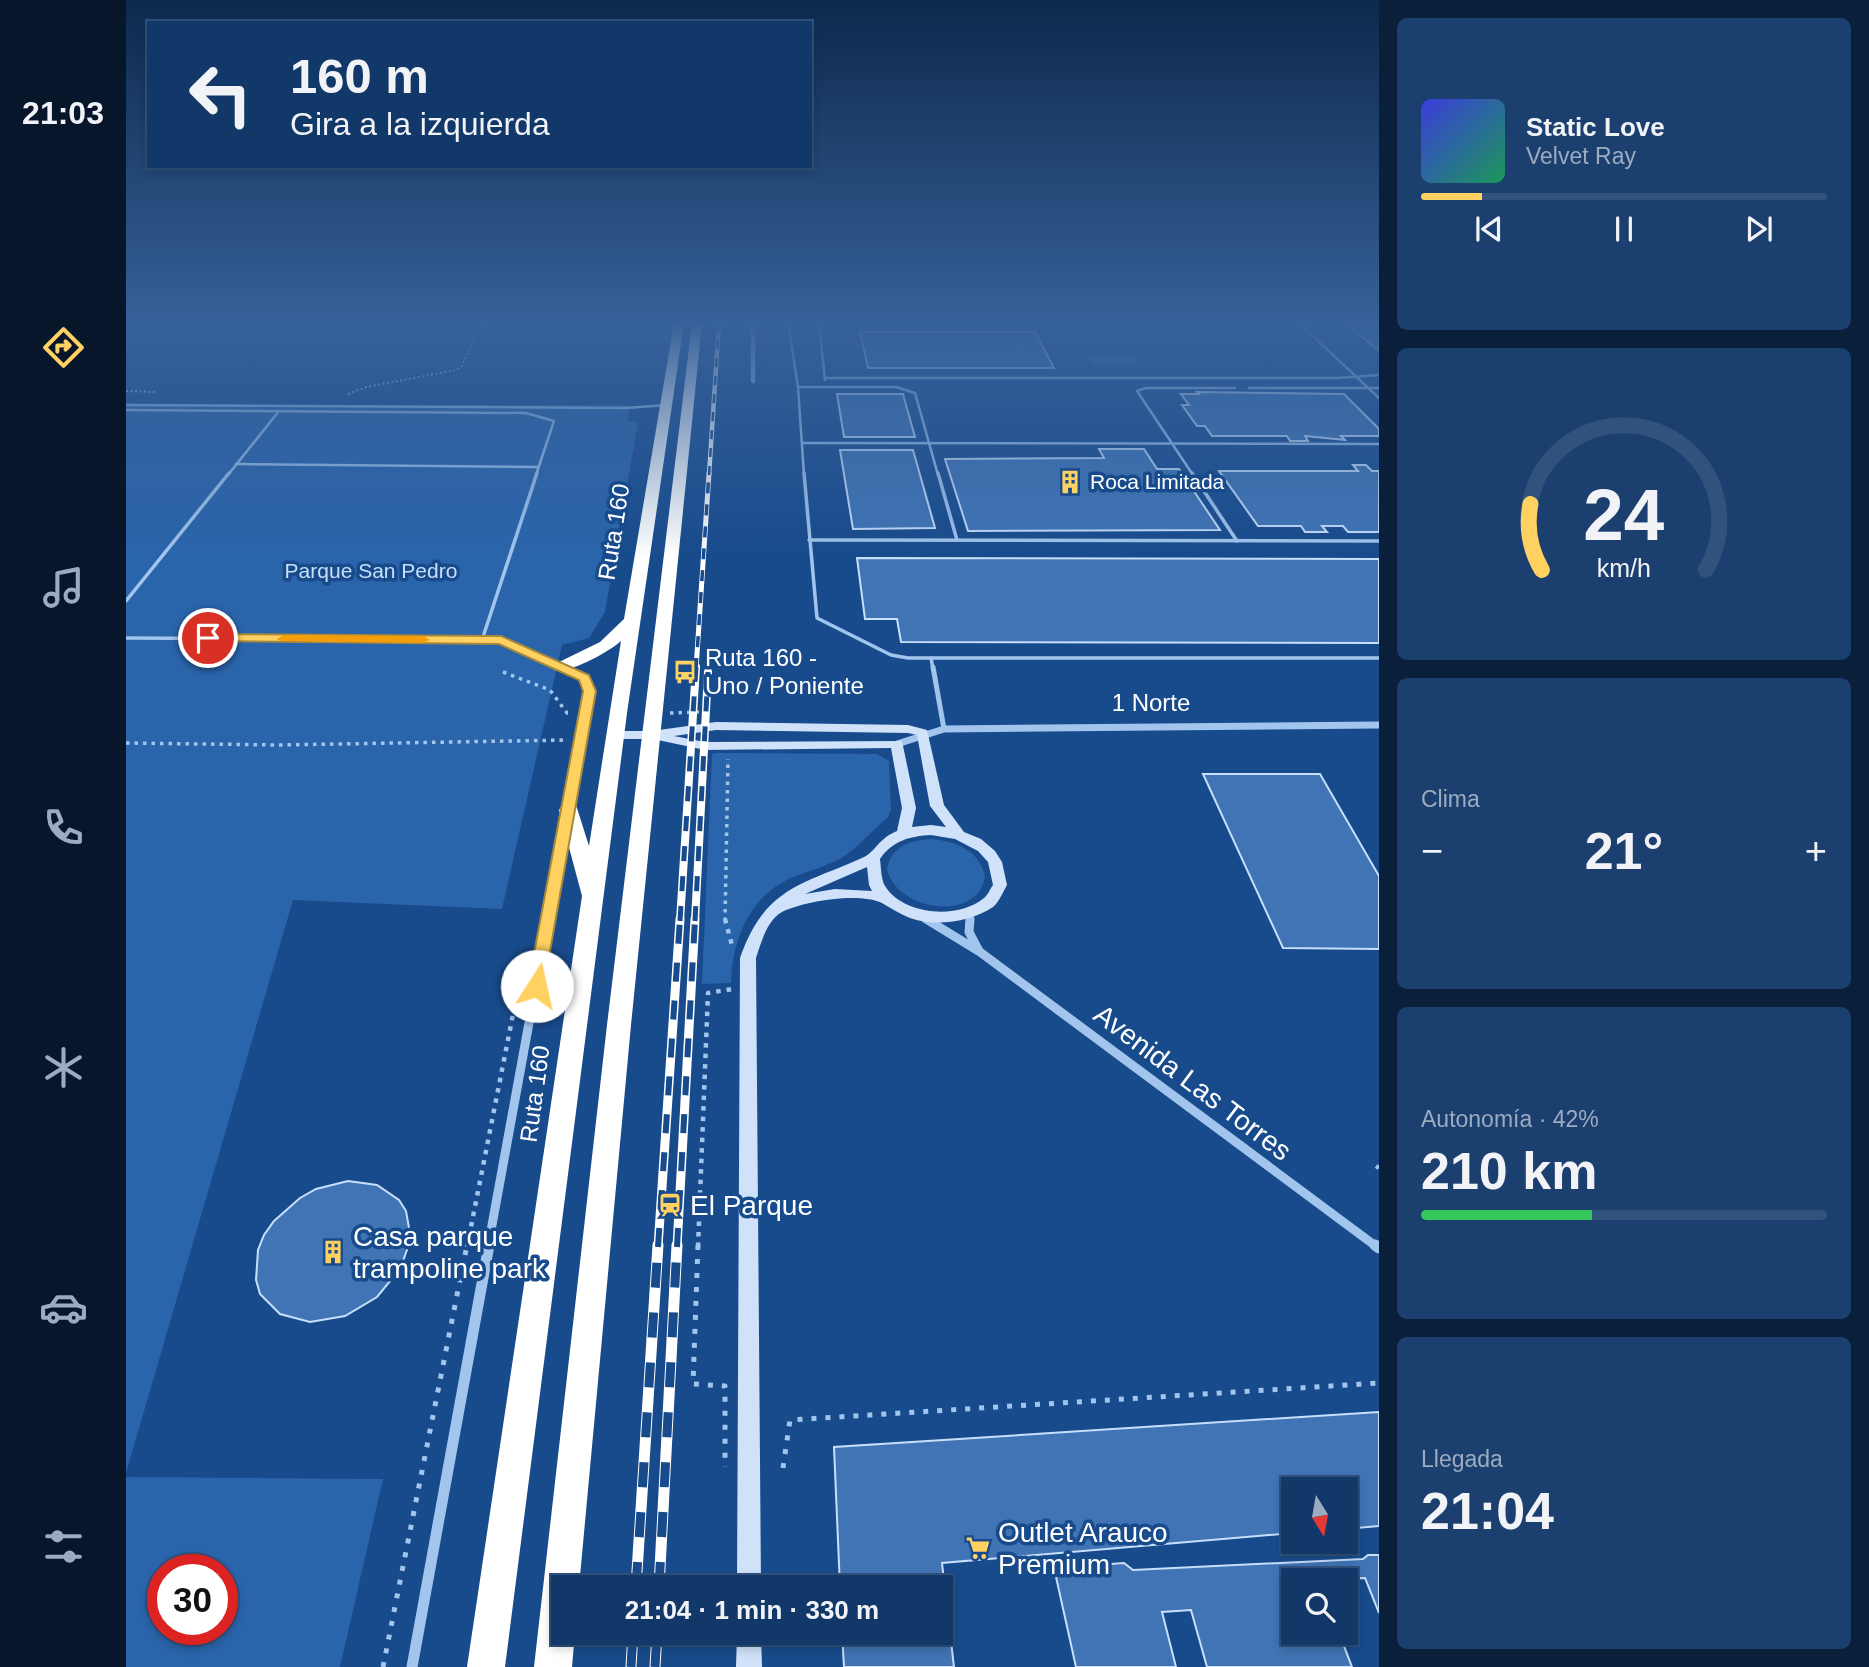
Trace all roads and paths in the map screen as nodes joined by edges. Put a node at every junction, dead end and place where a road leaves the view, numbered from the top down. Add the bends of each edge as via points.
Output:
1 (668, 401) edge
2 (689, 401) edge
3 (799, 401) edge
4 (916, 401) edge
5 (1145, 401) edge
6 (667, 405) junction
7 (126, 407) edge
8 (279, 411) junction
9 (803, 443) junction
10 (930, 444) junction
11 (1172, 444) junction
12 (1379, 444) edge
13 (236, 464) junction
14 (537, 467) junction
15 (809, 540) junction
16 (957, 540) junction
17 (1237, 541) junction
18 (1379, 541) edge
19 (126, 601) edge
20 (631, 622) junction
21 (126, 638) edge
22 (482, 640) junction
23 (931, 658) junction
24 (1379, 658) edge
25 (560, 666) junction
26 (503, 672) dead end
27 (585, 713) junction
28 (1379, 725) edge
29 (944, 729) junction
30 (923, 733) junction
31 (653, 735) junction
32 (615, 736) junction
33 (568, 740) junction
34 (580, 741) junction
35 (126, 743) edge
36 (897, 744) junction
37 (729, 746) junction
38 (565, 753) dead end
39 (569, 810) junction
40 (904, 833) junction
41 (959, 835) junction
42 (873, 859) junction
43 (890, 901) junction
44 (594, 903) junction
45 (778, 909) junction
46 (970, 914) junction
47 (920, 915) junction
48 (980, 952) junction
49 (522, 972) dead end
50 (748, 979) junction
51 (1379, 1248) edge
52 (1379, 1383) edge
53 (725, 1467) dead end
54 (783, 1468) dead end
55 (749, 1575) edge
56 (749, 1645) edge
57 (383, 1667) edge
58 (412, 1667) edge
59 (486, 1667) edge
60 (553, 1667) edge
61 (749, 1667) edge

1 - 6 highway, Ruta 160
2 - 31 highway
3 - 9 lane
4 - 10 lane
5 - 11 lane
6 - 7 lane
6 - 20 highway, Ruta 160
7 - 8 lane
8 - 13 lane
8 - 14 lane via 545,416 554,421
9 - 10 lane
9 - 15 lane
10 - 11 lane
10 - 16 lane
11 - 12 lane
11 - 17 lane
13 - 14 lane
13 - 19 lane
14 - 22 lane
15 - 16 lane
15 - 23 lane via 814,609 821,622 891,655
16 - 17 lane
17 - 18 lane
20 - 25 highway via 606,646
20 - 32 highway, Ruta 160
21 - 22 lane
22 - 25 lane via 501,640
23 - 24 lane
23 - 29 lane
25 - 27 street via 588,682
26 - 27 path via 550,690 567,713
27 - 34 street
28 - 29 street, 1 Norte
29 - 30 street, 1 Norte
30 - 31 street, 1 Norte via 891,726 716,726
30 - 36 street, 1 Norte
30 - 41 street via 937,806
31 - 32 street, 1 Norte
31 - 37 street, 1 Norte via 694,745
31 - 60 highway
32 - 44 highway, Ruta 160
33 - 34 path
33 - 35 path
33 - 38 path
34 - 39 street
36 - 37 street, 1 Norte
36 - 40 street via 909,808
37 - 50 path via 725,924
39 - 44 highway
39 - 58 street
40 - 41 street via 931,830
40 - 42 street via 884,844
41 - 46 street via 991,855 1000,874 990,902
42 - 43 street via 873,876
42 - 45 street via 804,886
43 - 45 street via 831,894
43 - 47 street
44 - 59 highway, Ruta 160
45 - 50 street via 756,934
46 - 47 street via 946,918
46 - 48 street via 969,932
47 - 48 street, Avenida Las Torres
48 - 51 street, Avenida Las Torres
49 - 57 path
50 - 53 path via 708,993 693,1384 725,1386
50 - 55 street
52 - 54 path via 790,1420
56 - 61 street

